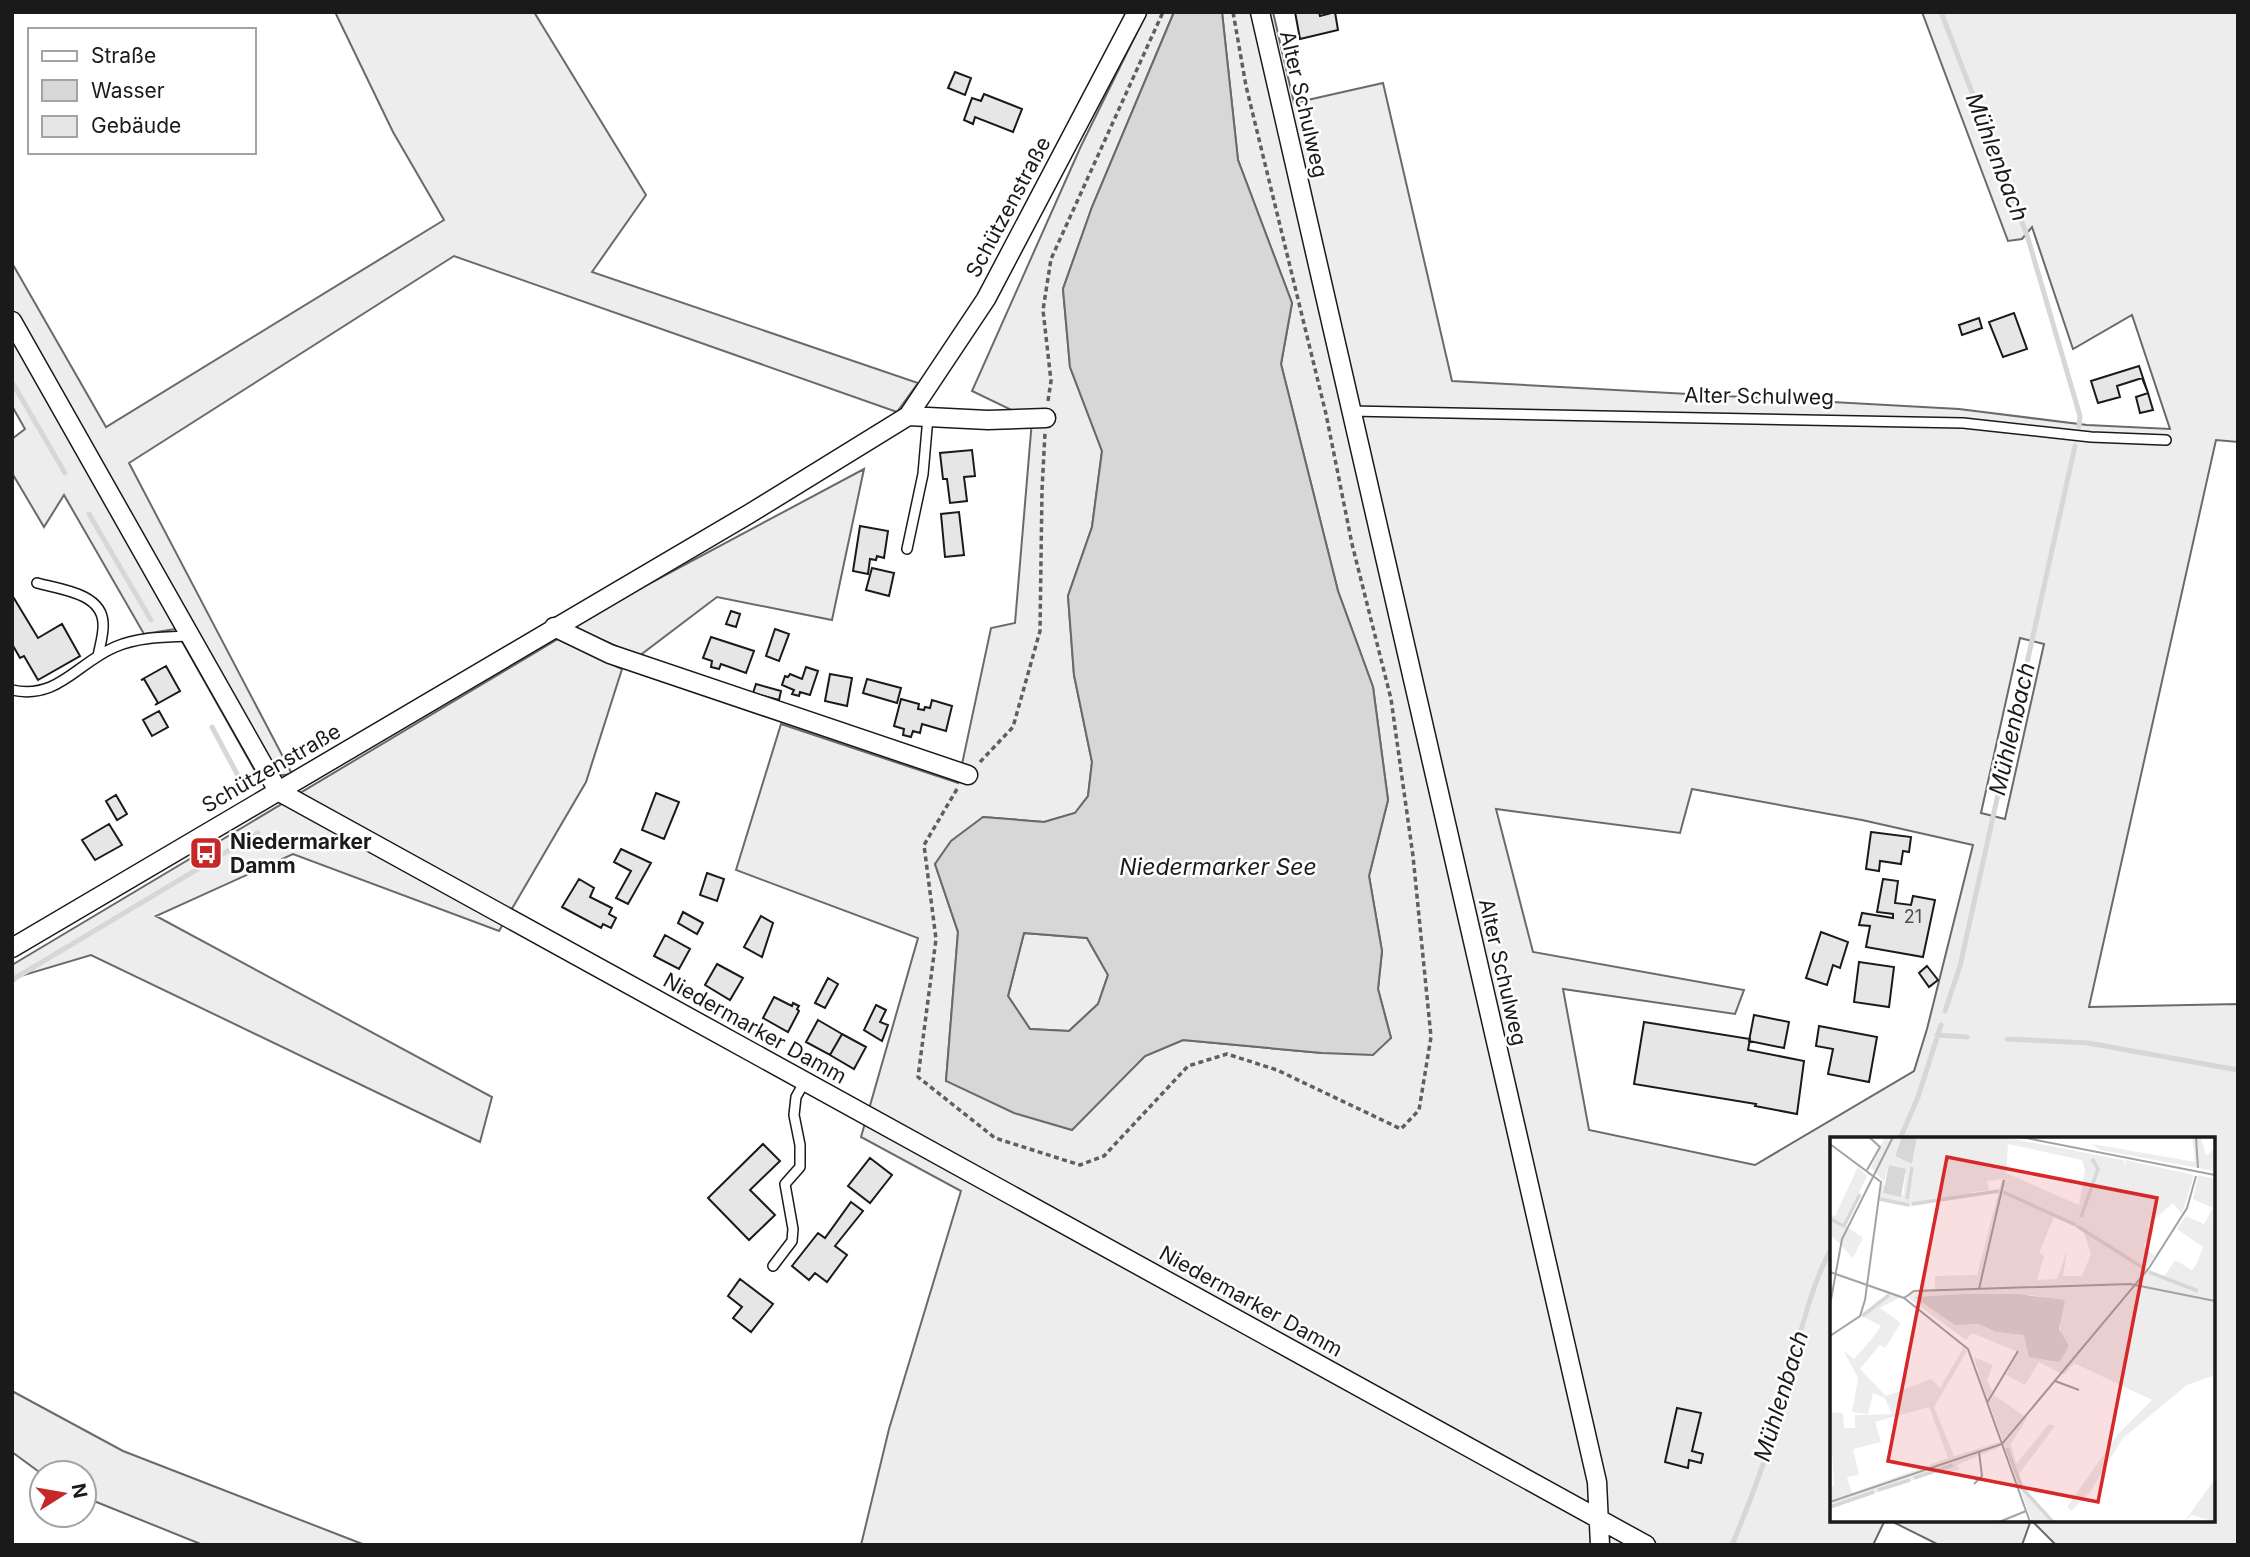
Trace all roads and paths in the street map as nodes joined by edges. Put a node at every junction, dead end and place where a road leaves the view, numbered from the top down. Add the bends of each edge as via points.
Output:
1 (1137, 12) edge
2 (1163, 12) edge
3 (1233, 12) edge
4 (1260, 12) edge
5 (12, 321) edge
6 (1350, 411) junction
7 (908, 416) junction
8 (928, 418) junction
9 (1046, 418) junction
10 (2166, 440) dead end
11 (907, 549) dead end
12 (37, 583) dead end
13 (554, 628) junction
14 (190, 636) junction
15 (98, 656) junction
16 (12, 690) edge
17 (968, 775) junction
18 (278, 791) junction
19 (12, 948) edge
20 (805, 1081) junction
21 (774, 1266) dead end
22 (1600, 1519) junction
23 (1600, 1545) edge
24 (1646, 1545) edge

1 - 7 street, Schützenstraße via 986,299
2 - 9 path via 1051,259 1043,310 1051,381
3 - 17 path via 1246,86 1391,699 1431,1037 1419,1110 1401,1129 1277,1070 1227,1054 1188,1066 1104,1156 1080,1165 995,1138 918,1076 936,939 924,845
4 - 6 street, Alter Schulweg
5 - 14 street
6 - 10 lane, Alter Schulweg via 1963,423
6 - 22 street, Alter Schulweg via 1597,1482
7 - 8 street
7 - 13 street, Schützenstraße
8 - 9 street
8 - 11 lane via 923,474
9 - 17 path via 1041,631 1013,727
12 - 15 lane via 90,600 100,609 103,623
13 - 17 street via 610,654
13 - 18 street, Schützenstraße
14 - 15 lane via 128,642
14 - 18 street
15 - 16 lane via 45,691
18 - 19 street, Schützenstraße
18 - 20 street, Niedermarker Damm
20 - 21 lane via 796,1097 794,1115 800,1167 785,1184 792,1241
20 - 22 street, Niedermarker Damm
22 - 23 street, Alter Schulweg
22 - 24 street, Niedermarker Damm

